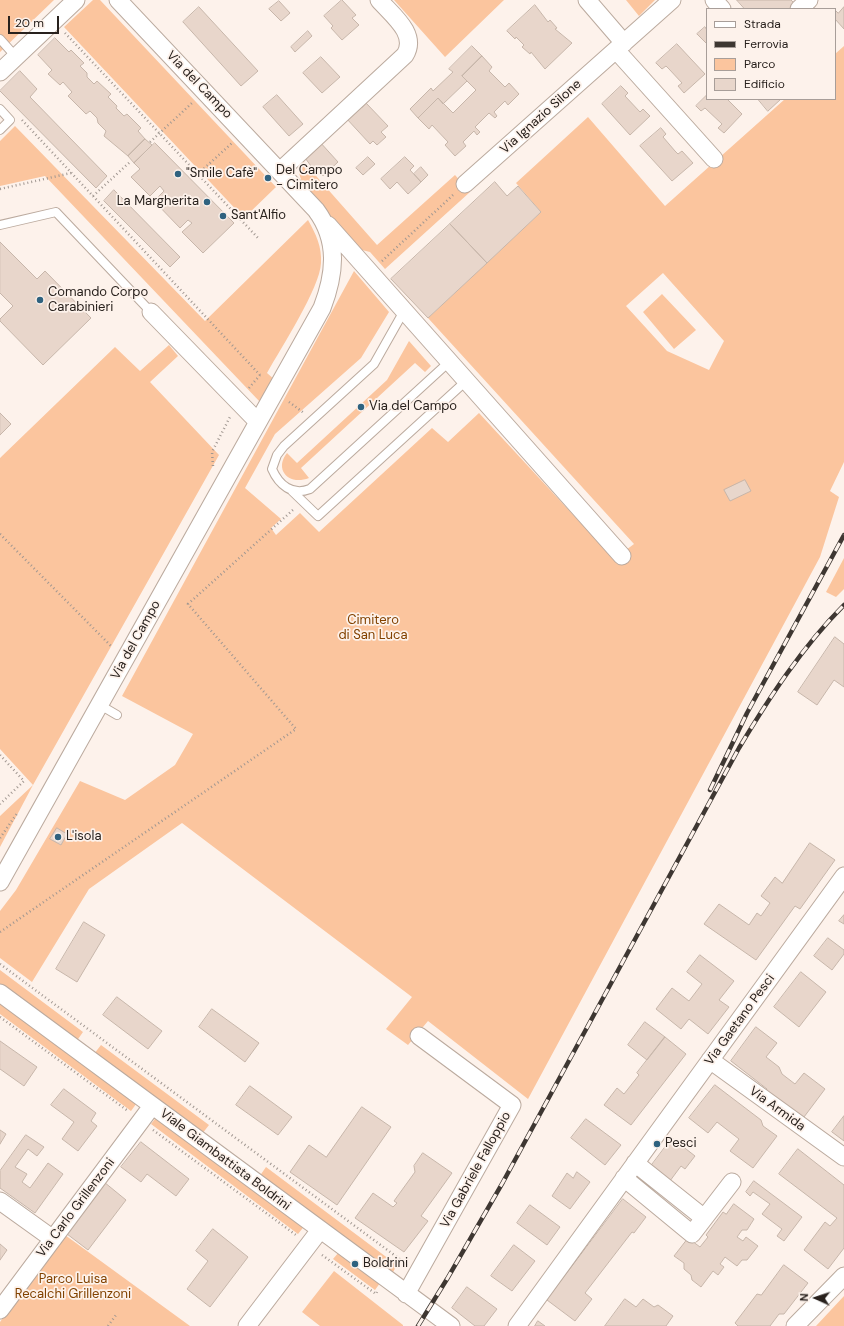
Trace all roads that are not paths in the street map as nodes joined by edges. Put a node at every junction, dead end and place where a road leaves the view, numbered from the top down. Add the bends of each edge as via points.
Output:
1 (76, 0) edge
2 (118, 0) edge
3 (379, 0) edge
4 (587, 0) edge
5 (672, 0) edge
6 (714, 0) edge
7 (808, 0) edge
8 (721, 8) edge
9 (800, 8) edge
10 (0, 39) edge
11 (620, 47) junction
12 (16, 57) junction
13 (0, 72) edge
14 (0, 109) edge
15 (0, 130) edge
16 (714, 159) dead end
17 (280, 171) junction
18 (465, 184) road end
19 (325, 222) junction
20 (0, 226) edge
21 (404, 311) junction
22 (151, 312) joint
23 (449, 362) junction
24 (466, 380) junction
25 (258, 422) junction
26 (292, 490) junction
27 (622, 556) dead end
28 (100, 705) junction
29 (117, 715) dead end
30 (844, 876) edge
31 (0, 882) edge
32 (0, 993) edge
33 (419, 1036) dead end
34 (710, 1060) junction
35 (152, 1106) junction
36 (844, 1157) edge
37 (635, 1163) junction
38 (624, 1178) junction
39 (732, 1182) dead end
40 (0, 1201) edge
41 (704, 1218) junction
42 (320, 1230) junction
43 (53, 1239) junction
44 (844, 1276) edge
45 (406, 1294) junction
46 (0, 1310) edge
47 (247, 1326) edge
48 (450, 1326) edge
49 (517, 1326) edge
50 (795, 1326) edge

1 - 12 street
2 - 17 street, Via del Campo
3 - 17 street via 406,32 410,43 408,49
4 - 11 street
5 - 11 street, Via Ignazio Silone
6 - 8 street
7 - 9 street
10 - 12 lane
11 - 16 street
11 - 18 street, Via Ignazio Silone
12 - 13 street
14 - 15 lane via 10,120
17 - 19 street, Via del Campo
19 - 21 street, Via del Campo
19 - 25 street, Via del Campo via 333,265 328,292 322,308
20 - 22 lane via 56,212
21 - 23 street, Via del Campo
21 - 26 lane via 374,364 284,446 273,462 275,476 286,488
22 - 25 street
23 - 24 street, Via del Campo
23 - 26 lane via 310,489 303,492
24 - 26 lane via 318,516
24 - 27 street, Via del Campo
25 - 28 street, Via del Campo
28 - 29 lane
28 - 31 street, Via del Campo
30 - 34 street, Via Gaetano Pesci
32 - 35 street, Viale Giambattista Boldrini
33 - 45 street, Via Gabriele Falloppio via 512,1105
34 - 36 street, Via Armida
34 - 37 street, Via Gaetano Pesci
35 - 42 street, Viale Giambattista Boldrini
35 - 43 street, Via Carlo Grillenzoni
37 - 38 street, Via Gaetano Pesci
37 - 41 street
38 - 41 street via 692,1234
38 - 49 street, Via Gaetano Pesci
39 - 41 street
40 - 43 street
42 - 45 street, Viale Giambattista Boldrini
42 - 47 street
43 - 46 street, Via Carlo Grillenzoni
44 - 50 street
45 - 48 street, Viale Giambattista Boldrini

